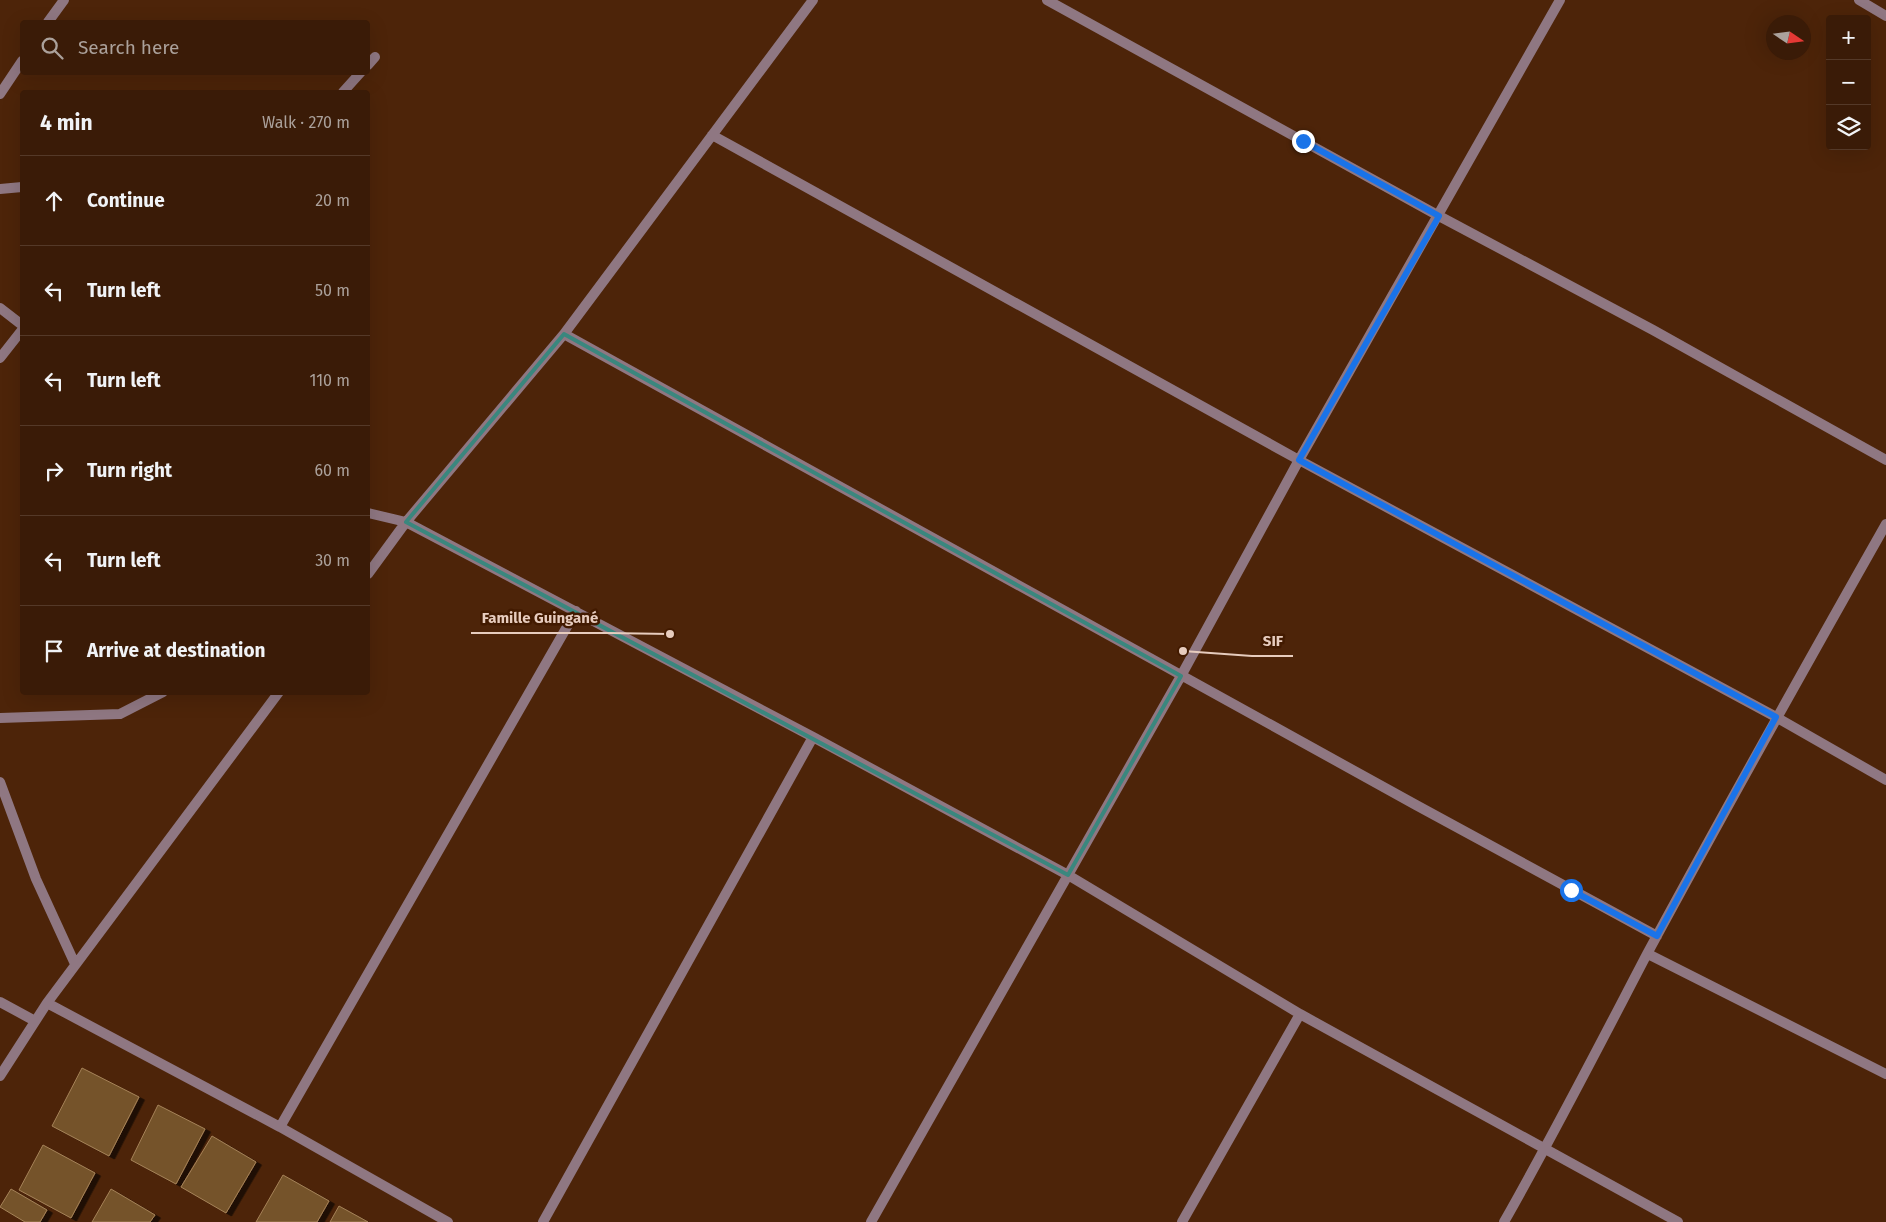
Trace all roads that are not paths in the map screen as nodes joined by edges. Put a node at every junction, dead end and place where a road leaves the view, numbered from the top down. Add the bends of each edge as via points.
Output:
1 (64, 0) edge
2 (813, 0) edge
3 (1047, 0) edge
4 (1560, 0) edge
5 (1859, 0) edge
6 (1886, 16) edge
7 (49, 20) edge
8 (20, 64) edge
9 (358, 75) edge
10 (345, 90) edge
11 (0, 94) edge
12 (712, 135) junction
13 (20, 187) edge
14 (0, 189) edge
15 (1439, 216) junction
16 (0, 308) edge
17 (20, 323) edge
18 (20, 333) edge
19 (564, 334) junction
20 (0, 358) edge
21 (1299, 460) junction
22 (1886, 460) edge
23 (370, 513) edge
24 (406, 522) junction
25 (1886, 524) edge
26 (370, 571) edge
27 (576, 611) junction
28 (1181, 676) junction
29 (157, 695) edge
30 (276, 695) edge
31 (1776, 717) junction
32 (0, 718) edge
33 (813, 737) junction
34 (1886, 780) edge
35 (0, 782) edge
36 (1068, 875) junction
37 (1657, 936) junction
38 (1648, 954) junction
39 (75, 964) junction
40 (0, 1002) edge
41 (46, 1003) junction
42 (1300, 1014) junction
43 (35, 1021) junction
44 (1886, 1074) edge
45 (0, 1076) edge
46 (280, 1127) junction
47 (1545, 1149) junction
48 (448, 1222) edge
49 (543, 1222) edge
50 (871, 1222) edge
51 (1182, 1222) edge
52 (1504, 1222) edge
53 (1678, 1222) edge

1 - 7 street
2 - 12 street
3 - 15 street
4 - 15 street
5 - 6 street
8 - 11 street
9 - 10 street
12 - 19 street
12 - 21 street
13 - 14 street
15 - 21 street
15 - 22 street
16 - 17 street
18 - 20 street
19 - 24 street
19 - 28 street
21 - 28 street
21 - 31 street
23 - 24 street
24 - 26 street
24 - 27 street
25 - 31 street
27 - 33 street
27 - 46 street
28 - 36 street
28 - 37 street
29 - 32 street via 120,714
30 - 39 street
31 - 34 street
31 - 37 street
33 - 36 street
33 - 49 street
35 - 39 street via 36,879
36 - 42 street
36 - 50 street
37 - 38 street
38 - 44 street
38 - 47 street
39 - 41 street
40 - 43 street
41 - 43 street
41 - 46 street
42 - 47 street
42 - 51 street
43 - 45 street
46 - 48 street
47 - 52 street
47 - 53 street

